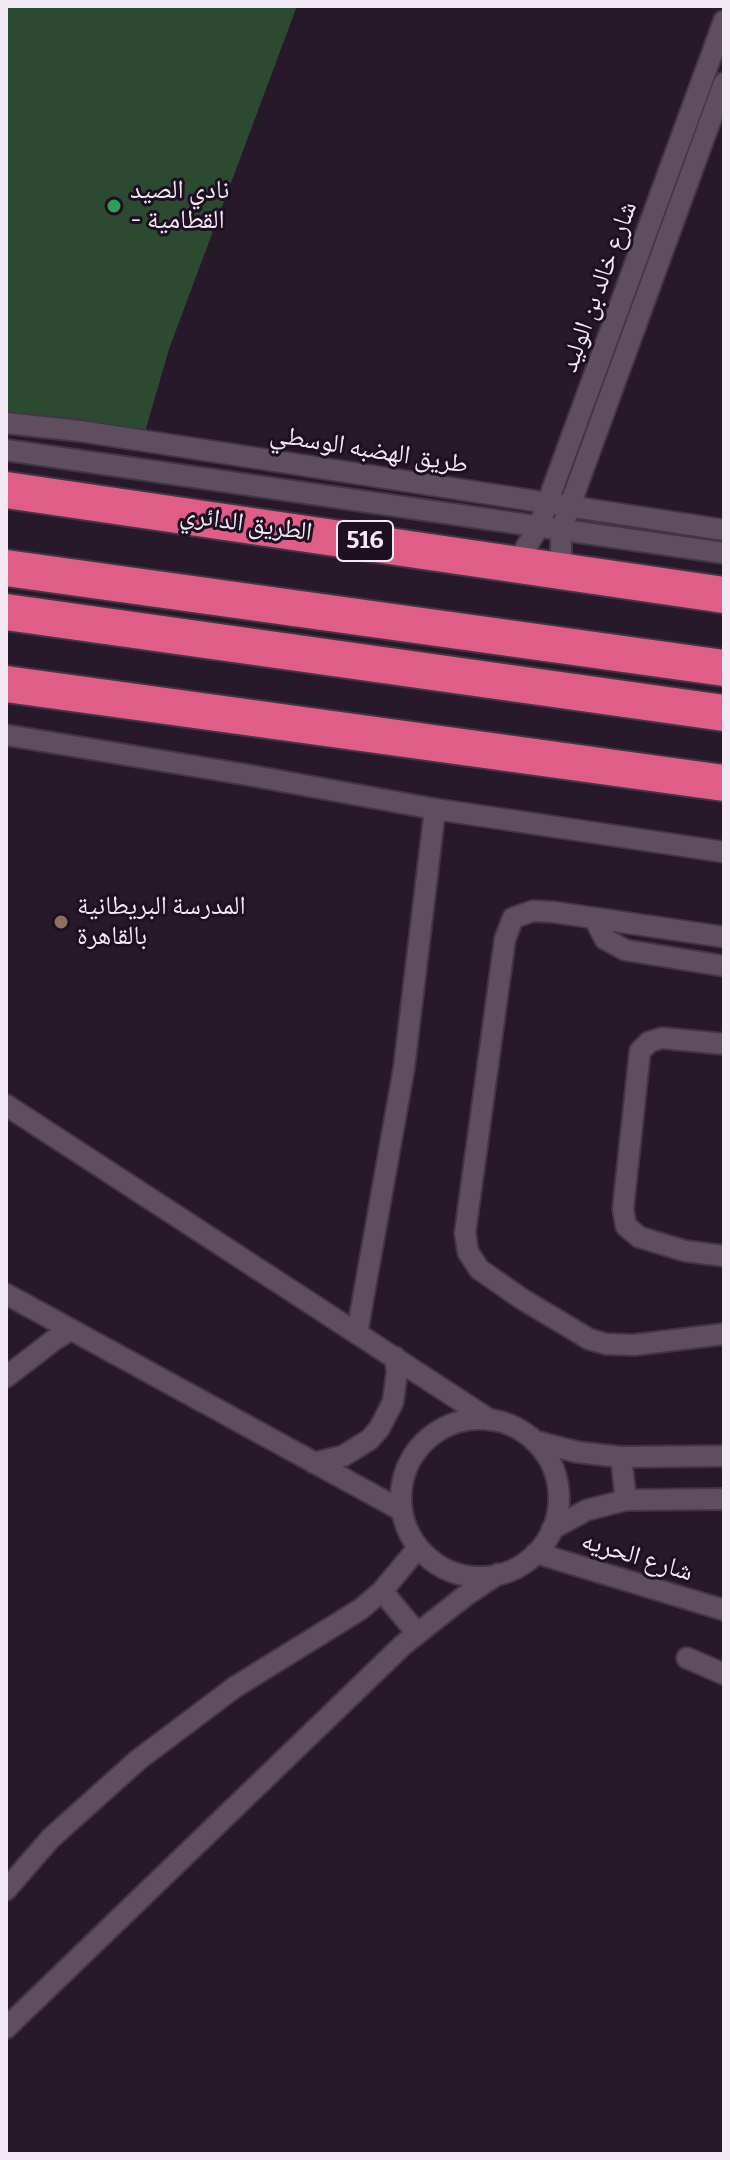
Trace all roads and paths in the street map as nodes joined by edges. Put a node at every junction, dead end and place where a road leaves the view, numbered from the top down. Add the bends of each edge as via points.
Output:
1 (724, 21) edge
2 (718, 77) edge
3 (6, 423) edge
4 (80, 431) junction
5 (6, 450) edge
6 (74, 460) junction
7 (6, 490) edge
8 (547, 503) junction
9 (569, 507) junction
10 (539, 526) junction
11 (561, 530) junction
12 (724, 530) edge
13 (724, 553) edge
14 (511, 564) junction
15 (6, 568) edge
16 (566, 573) junction
17 (724, 595) edge
18 (6, 612) edge
19 (724, 668) edge
20 (6, 684) edge
21 (724, 713) edge
22 (6, 735) edge
23 (724, 783) edge
24 (435, 809) junction
25 (724, 852) edge
26 (594, 918) junction
27 (724, 937) edge
28 (724, 966) edge
29 (724, 1044) edge
30 (6, 1105) edge
31 (724, 1256) edge
32 (6, 1294) edge
33 (70, 1330) junction
34 (357, 1333) junction
35 (724, 1334) edge
36 (395, 1357) junction
37 (6, 1377) edge
38 (490, 1420) junction
39 (534, 1441) junction
40 (724, 1456) edge
41 (621, 1457) junction
42 (314, 1463) junction
43 (724, 1499) edge
44 (626, 1500) junction
45 (401, 1510) junction
46 (552, 1529) junction
47 (418, 1548) junction
48 (536, 1553) junction
49 (498, 1574) junction
50 (382, 1591) junction
51 (724, 1610) edge
52 (417, 1633) junction
53 (687, 1658) dead end
54 (724, 1674) edge
55 (9, 1881) edge
56 (6, 2028) edge

1 - 2 street, شارع خالد بن الوليد
2 - 8 street, شارع خالد بن الوليد
2 - 9 street, شارع خالد بن الوليد
3 - 4 street, طريق الهضبه الوسطي
4 - 6 street
4 - 8 street, طريق الهضبه الوسطي
5 - 6 street, طريق الهضبه الوسطي
6 - 10 street, طريق الهضبه الوسطي
7 - 14 highway, الطريق الدائري / 516
8 - 9 street, طريق الهضبه الوسطي
8 - 10 street, شارع خالد بن الوليد
9 - 11 street, شارع خالد بن الوليد
9 - 12 street, طريق الهضبه الوسطي
10 - 11 street, طريق الهضبه الوسطي
10 - 14 street, شارع خالد بن الوليد
11 - 13 street, طريق الهضبه الوسطي
11 - 16 street, شارع خالد بن الوليد
14 - 16 highway, الطريق الدائري / 516
15 - 19 highway
16 - 17 highway, الطريق الدائري / 516
18 - 21 highway
20 - 23 highway
22 - 24 street
24 - 25 street
24 - 34 street via 404,1068
26 - 27 street
26 - 28 street via 605,939 625,950
26 - 35 street via 533,911 517,915 507,929 466,1218 468,1252 489,1277 589,1339 634,1345
29 - 31 street via 662,1038 640,1051 623,1209 626,1226 639,1237
30 - 34 street
32 - 33 street
33 - 37 street
33 - 42 street
34 - 36 street
36 - 38 street
36 - 42 street via 393,1402 379,1429 343,1456
38 - 39 street via 507,1423
38 - 45 street via 466,1420 423,1443 401,1485
39 - 41 street
39 - 46 street via 557,1482
40 - 41 street
41 - 44 street
42 - 45 street
43 - 44 street
44 - 46 street via 587,1510
45 - 47 street
46 - 48 street
47 - 49 street via 454,1573
47 - 50 street
48 - 49 street
48 - 51 street, شارع الحريه
49 - 52 street
50 - 52 street
50 - 55 street via 150,1750
52 - 56 street
53 - 54 street

